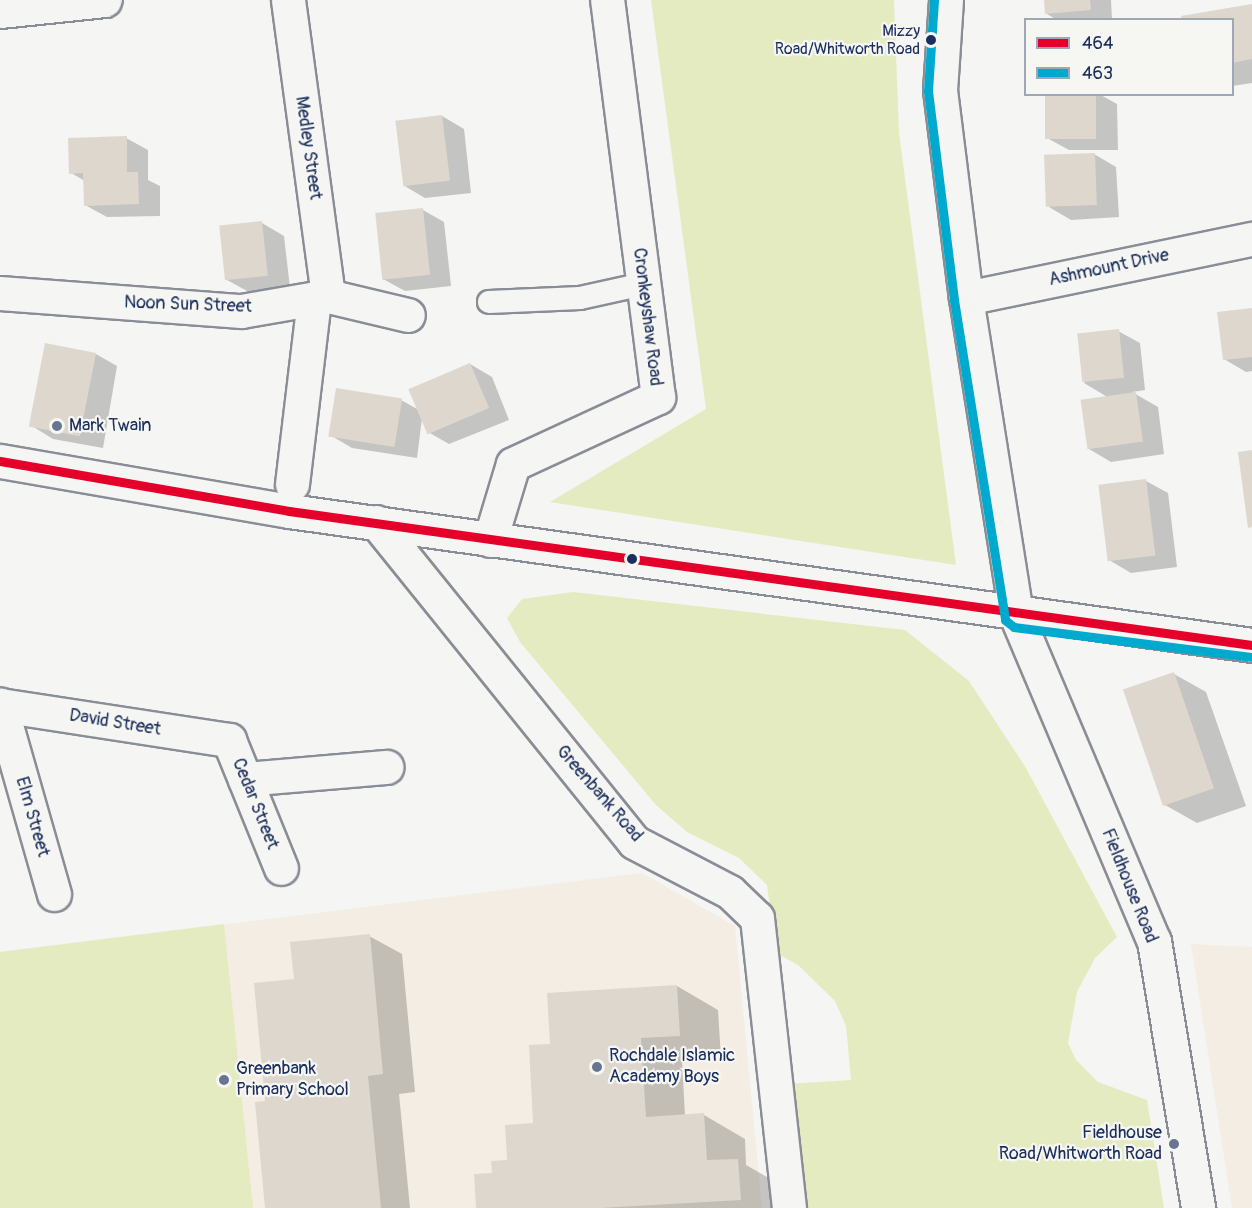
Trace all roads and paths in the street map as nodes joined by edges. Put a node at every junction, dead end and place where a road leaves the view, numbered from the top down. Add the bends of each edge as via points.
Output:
1 (104, 0) edge
2 (288, 0) edge
3 (607, 0) edge
4 (946, 0) edge
5 (0, 11) edge
6 (1252, 239) edge
7 (643, 284) junction
8 (0, 293) edge
9 (321, 298) junction
10 (966, 298) junction
11 (489, 302) dead end
12 (408, 315) dead end
13 (0, 461) edge
14 (292, 484) dead end
15 (376, 522) junction
16 (490, 540) junction
17 (1016, 615) junction
18 (1252, 645) edge
19 (0, 705) edge
20 (229, 740) joint
21 (386, 767) dead end
22 (245, 779) junction
23 (281, 868) dead end
24 (54, 894) dead end
25 (789, 1208) edge
26 (1198, 1208) edge

1 - 5 street
2 - 9 street, Medley Street
3 - 7 street, Cronkeyshaw Road
4 - 10 street, Fieldhouse Road via 940,90
6 - 10 street, Ashmount Drive
7 - 11 lane via 580,298
7 - 16 street, Cronkeyshaw Road via 657,397 513,464
8 - 9 street, Noon Sun Street via 242,311
9 - 12 street, Noon Sun Street
9 - 14 street, Medley Street
10 - 17 street, Fieldhouse Road
13 - 15 street via 289,511
15 - 16 street
15 - 25 street, Greenbank Road via 634,842 730,892 756,918
16 - 17 street
17 - 18 street
17 - 26 street, Fieldhouse Road via 1154,941
19 - 20 street, David Street
19 - 24 street, Elm Street
20 - 22 street, Cedar Street
21 - 22 street
22 - 23 street, Cedar Street

